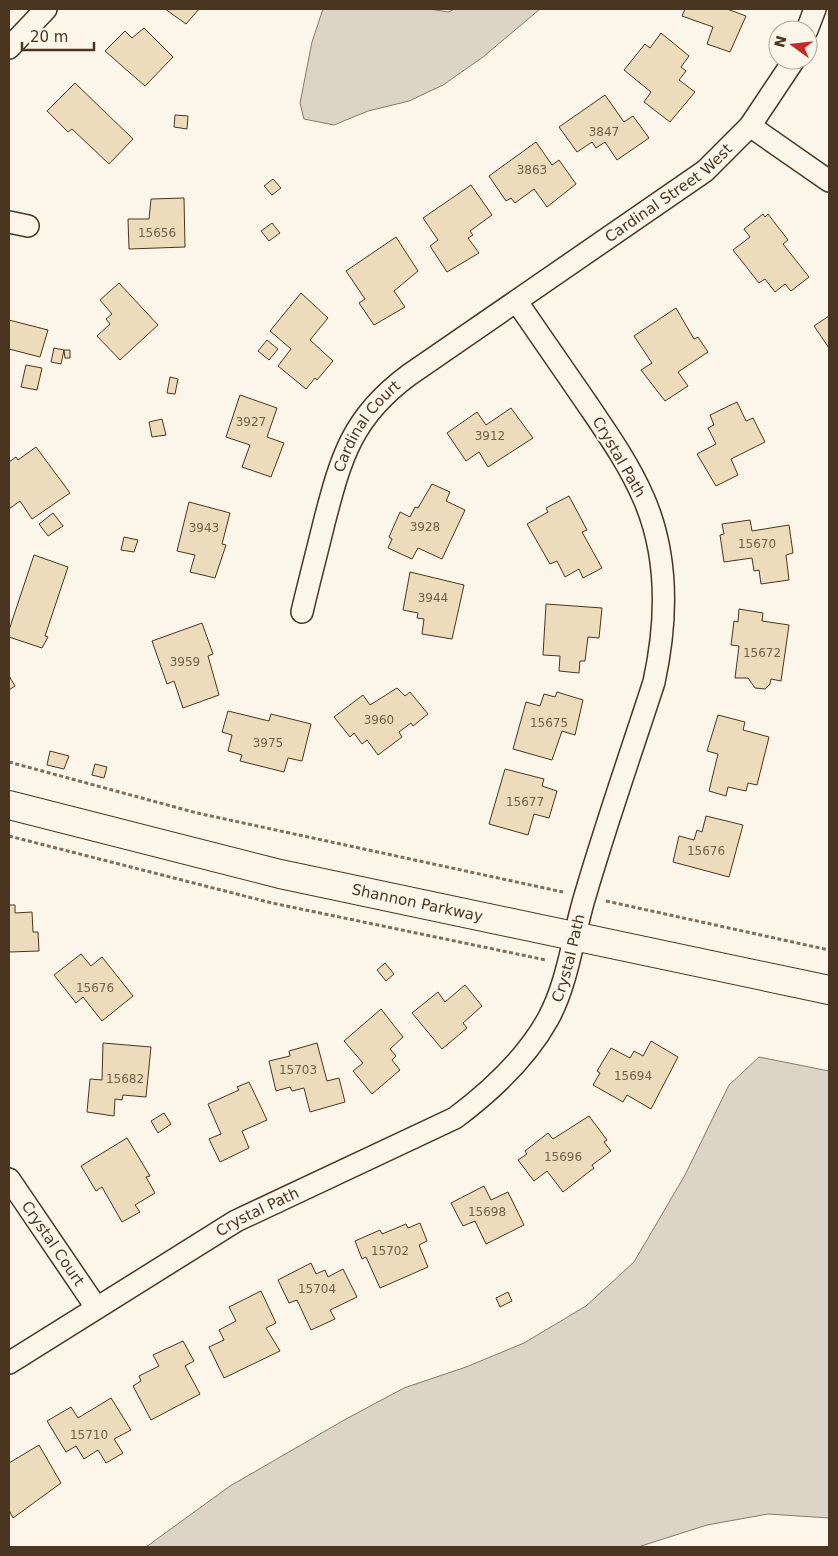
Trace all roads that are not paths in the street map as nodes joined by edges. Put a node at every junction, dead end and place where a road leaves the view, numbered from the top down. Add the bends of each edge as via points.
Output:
1 (46, 9) edge
2 (9, 48) edge
3 (787, 70) edge
4 (750, 126) junction
5 (829, 181) edge
6 (517, 302) junction
7 (302, 612) dead end
8 (9, 805) edge
9 (575, 936) junction
10 (829, 990) edge
11 (9, 1179) edge
12 (96, 1307) junction
13 (9, 1363) edge

1 - 2 street
3 - 4 street, Cardinal Street West
4 - 5 street
4 - 6 street, Cardinal Street West via 705,171
6 - 7 street, Cardinal Court via 395,385 361,422 338,468
6 - 9 street, Crystal Path via 632,473 645,501 661,560 664,590 661,652 654,682 584,896
8 - 9 street, Shannon Parkway via 280,874
9 - 10 street, Shannon Parkway
9 - 12 street, Crystal Path via 560,994 548,1020 515,1064 478,1101 455,1118 236,1221
11 - 12 street, Crystal Court
12 - 13 street, Crystal Path

